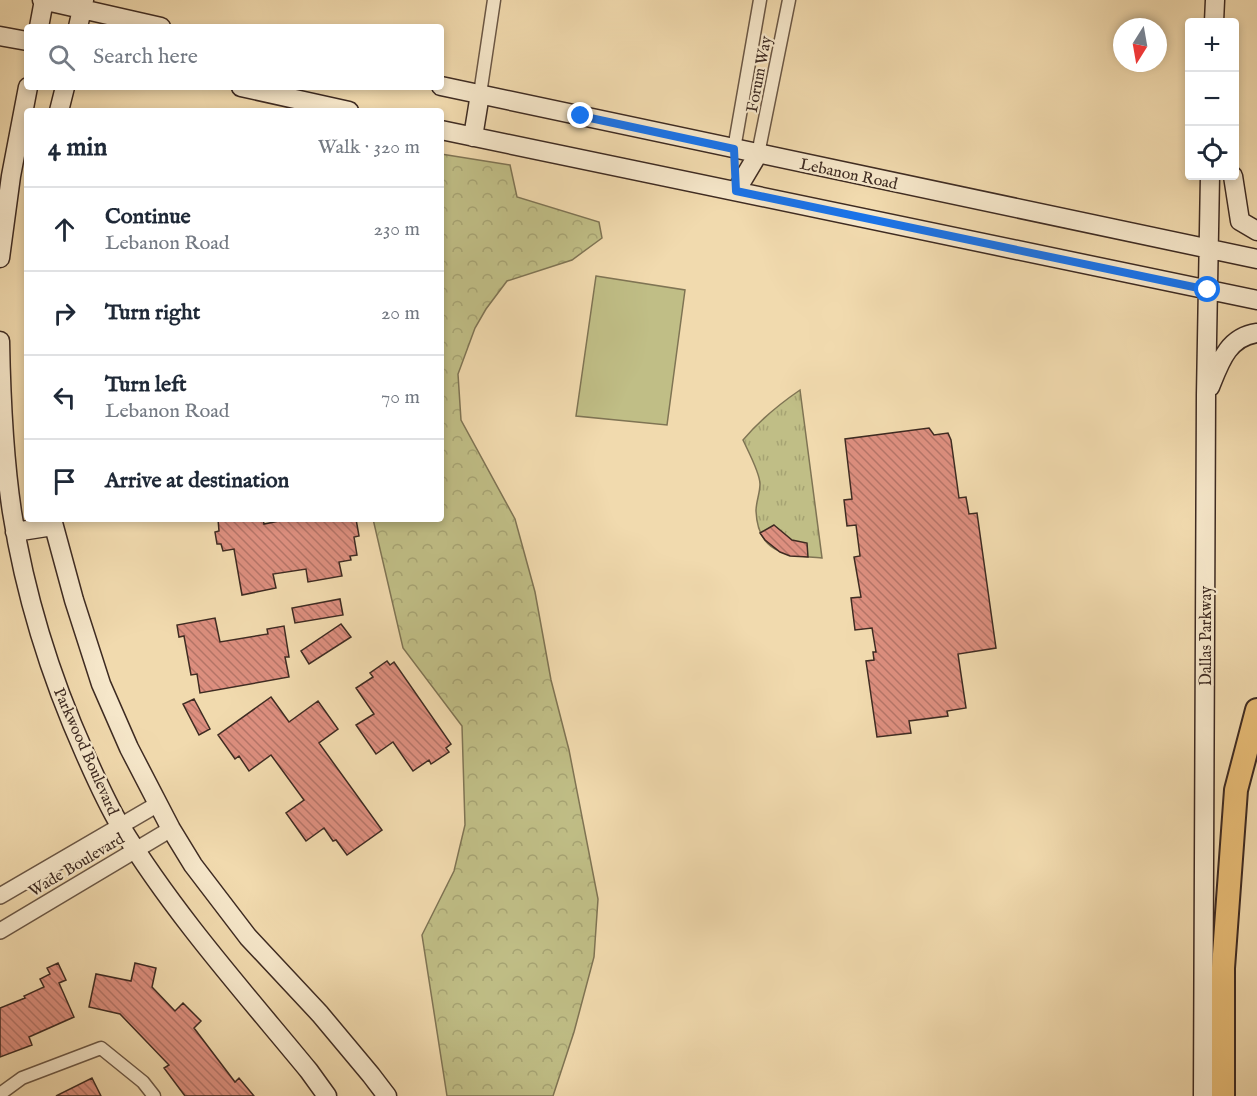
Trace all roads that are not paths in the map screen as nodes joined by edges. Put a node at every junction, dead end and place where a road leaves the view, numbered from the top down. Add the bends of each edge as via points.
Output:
1 (43, 0) edge
2 (494, 0) edge
3 (760, 0) edge
4 (789, 0) edge
5 (1215, 0) edge
6 (82, 12) edge
7 (1214, 18) edge
8 (39, 24) edge
9 (145, 24) edge
10 (0, 36) edge
11 (24, 40) edge
12 (444, 87) edge
13 (27, 90) edge
14 (63, 90) edge
15 (254, 90) edge
16 (480, 94) junction
17 (60, 108) edge
18 (336, 108) edge
19 (444, 131) edge
20 (473, 137) junction
21 (734, 149) junction
22 (758, 154) junction
23 (1210, 180) edge
24 (1234, 180) edge
25 (736, 191) junction
26 (1257, 231) edge
27 (1209, 248) junction
28 (1250, 257) edge
29 (0, 258) edge
30 (1208, 290) junction
31 (1249, 298) edge
32 (1251, 334) edge
33 (0, 341) edge
34 (1206, 395) junction
35 (19, 508) edge
36 (52, 522) edge
37 (15, 532) junction
38 (1257, 710) edge
39 (158, 804) junction
40 (121, 827) junction
41 (171, 829) junction
42 (136, 849) junction
43 (0, 896) edge
44 (0, 931) edge
45 (0, 1094) edge
46 (154, 1096) edge
47 (327, 1096) edge
48 (387, 1096) edge
49 (1203, 1096) edge
50 (1222, 1096) edge

1 - 6 main road
1 - 8 main road
2 - 16 street
3 - 21 street, Forum Way
4 - 22 street, Forum Way
5 - 7 main road
6 - 9 main road
10 - 11 main road
12 - 16 main road, Lebanon Road
13 - 29 main road
14 - 17 main road
15 - 18 main road
16 - 20 main road
16 - 21 main road, Lebanon Road
19 - 20 main road
20 - 25 main road
21 - 22 main road, Lebanon Road
21 - 25 main road
22 - 25 main road
22 - 27 main road, Lebanon Road
23 - 27 main road, Dallas Parkway
24 - 26 main road via 1240,221
25 - 30 main road
27 - 28 main road, Lebanon Road
27 - 30 main road, Dallas Parkway
30 - 31 main road
30 - 34 main road, Dallas Parkway
32 - 34 main road via 1233,344 1225,354
33 - 35 main road, Parkwood Boulevard
34 - 49 main road, Dallas Parkway
35 - 37 main road, Parkwood Boulevard
36 - 37 main road
36 - 39 main road via 101,684
37 - 40 main road, Parkwood Boulevard via 42,638 68,716
38 - 50 highway via 1236,790 1223,968
39 - 40 street, Wade Boulevard
39 - 41 main road
40 - 42 main road, Parkwood Boulevard
40 - 43 street, Wade Boulevard
41 - 42 street, Wade Boulevard
41 - 48 main road via 248,937 320,1014
42 - 44 street, Wade Boulevard
42 - 47 main road, Parkwood Boulevard via 186,921
45 - 46 street via 22,1078 101,1048

